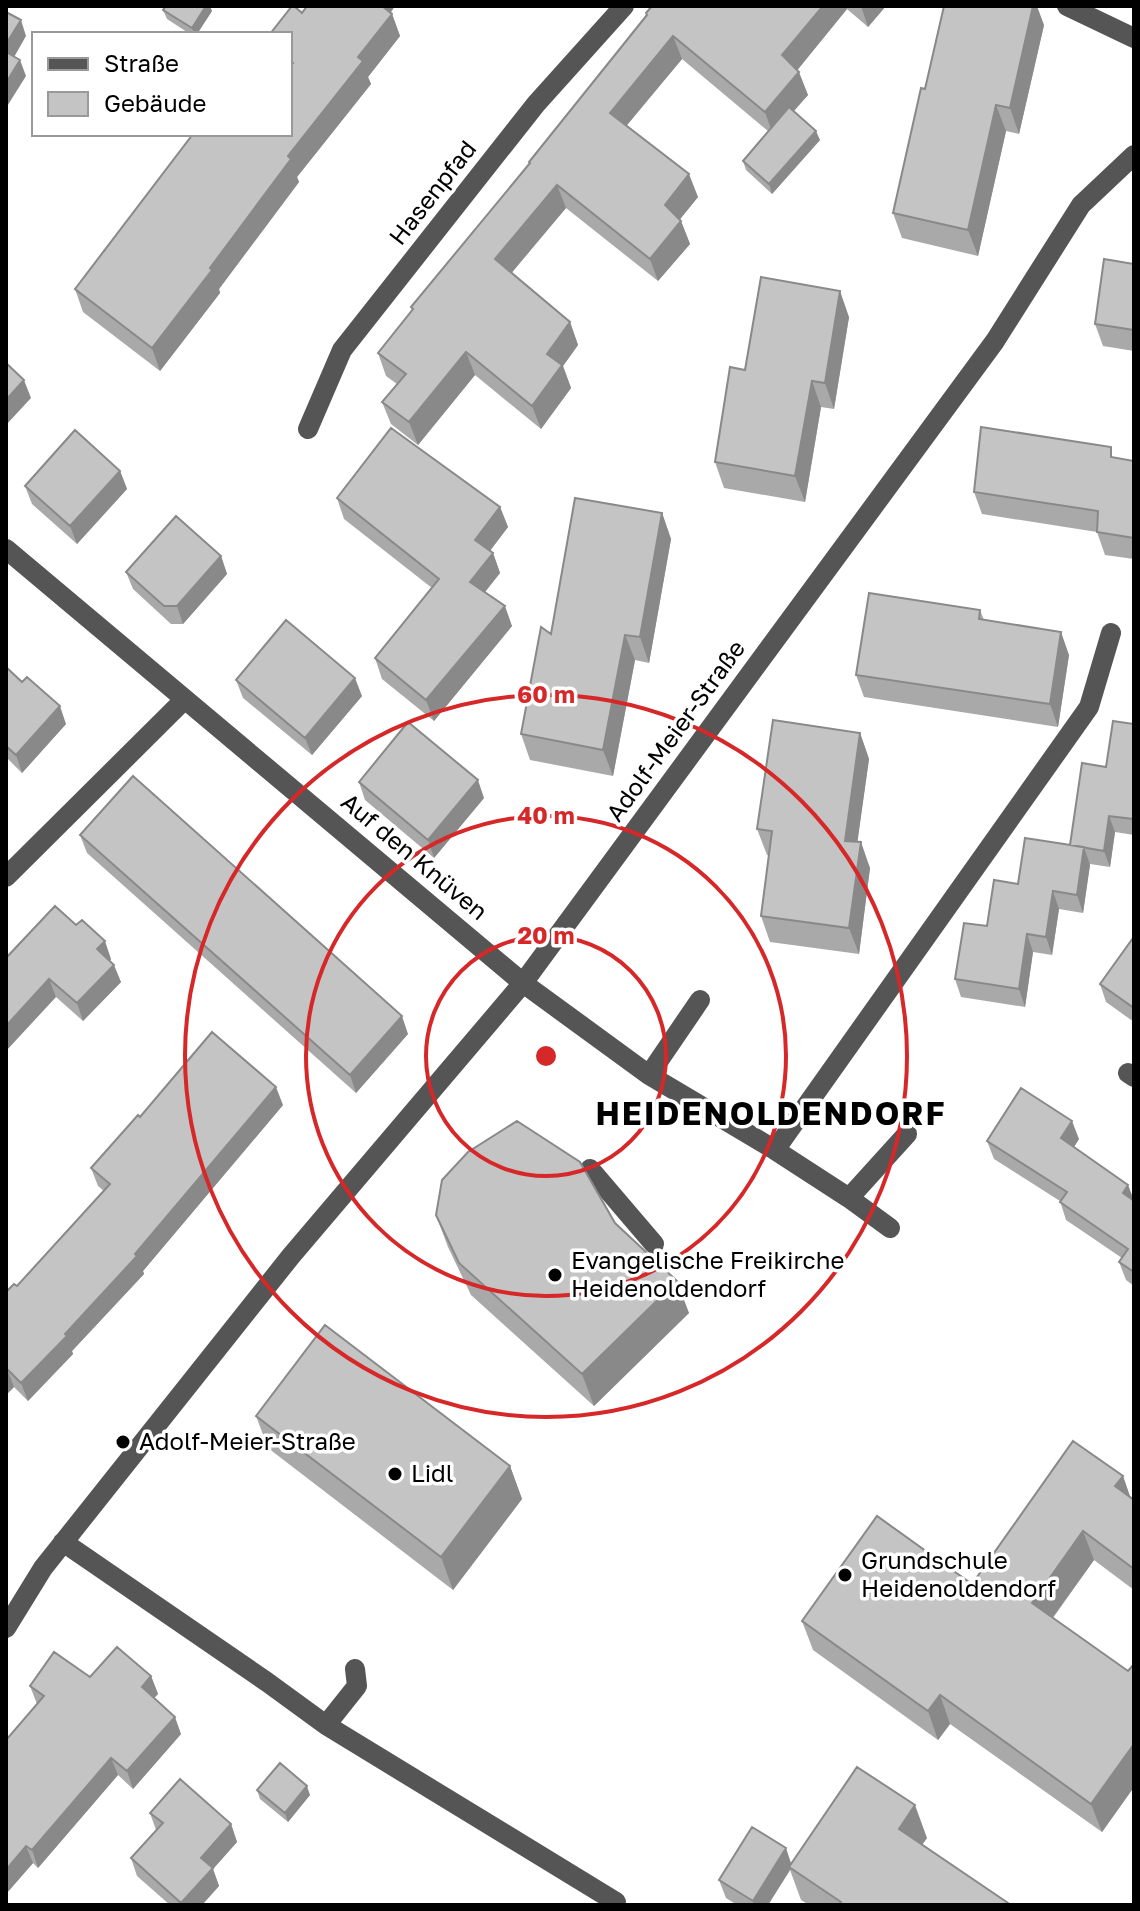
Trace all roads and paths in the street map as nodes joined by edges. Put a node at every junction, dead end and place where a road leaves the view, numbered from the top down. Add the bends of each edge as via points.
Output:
1 (624, 6) edge
2 (1067, 6) edge
3 (1134, 38) edge
4 (1134, 155) edge
5 (308, 429) dead end
6 (6, 549) edge
7 (1111, 633) dead end
8 (185, 699) junction
9 (6, 877) edge
10 (523, 983) junction
11 (700, 1000) dead end
12 (649, 1075) junction
13 (907, 1134) dead end
14 (775, 1150) junction
15 (590, 1169) dead end
16 (849, 1198) junction
17 (890, 1228) dead end
18 (654, 1244) dead end
19 (63, 1542) junction
20 (6, 1628) edge
21 (355, 1669) dead end
22 (326, 1725) junction
23 (616, 1902) dead end

1 - 5 street, Hasenpfad via 536,104 342,350
2 - 3 street
4 - 10 street, Adolf-Meier-Straße via 1081,205 995,341
6 - 8 street, Auf den Knüven
7 - 14 street via 1089,707
8 - 9 street
8 - 10 street, Auf den Knüven
10 - 12 street, Auf den Knüven
10 - 19 street, Adolf-Meier-Straße via 291,1256
11 - 12 street
12 - 14 street, Auf den Knüven
13 - 16 street
14 - 16 street, Auf den Knüven
15 - 18 street
16 - 17 street, Auf den Knüven
19 - 20 street, Adolf-Meier-Straße
19 - 22 street
21 - 22 street via 357,1686
22 - 23 street

